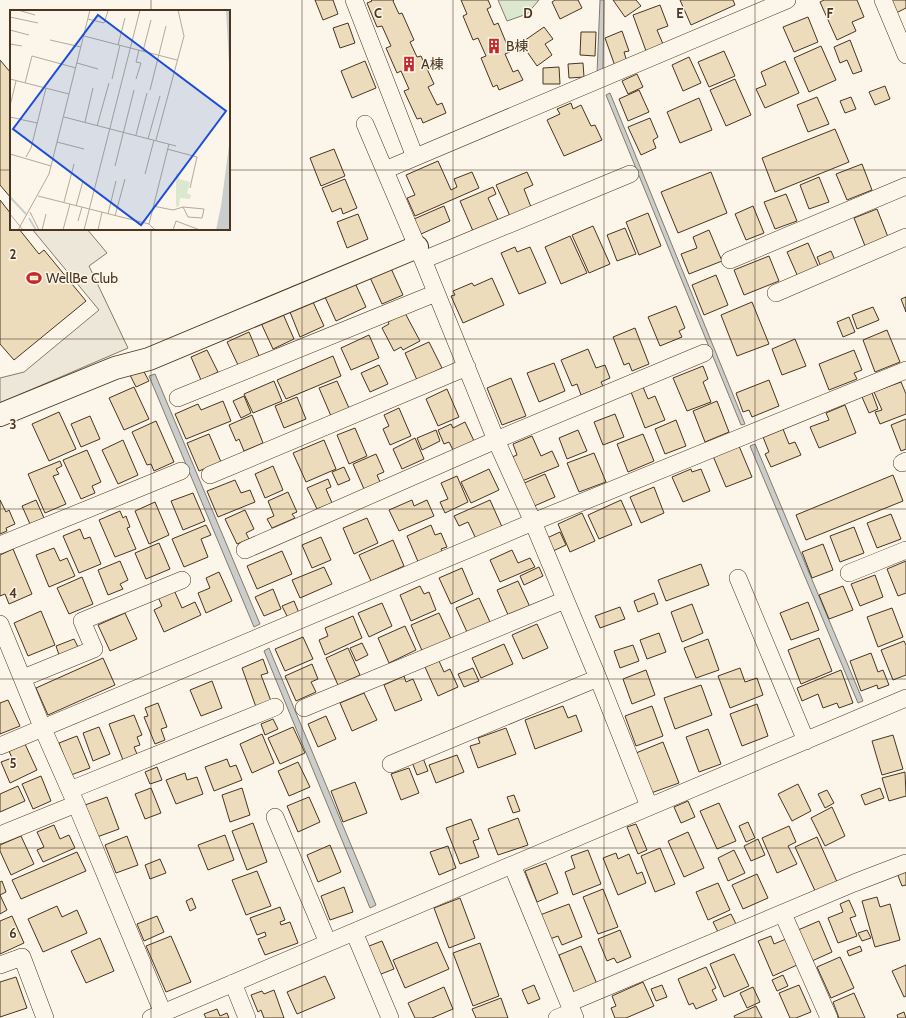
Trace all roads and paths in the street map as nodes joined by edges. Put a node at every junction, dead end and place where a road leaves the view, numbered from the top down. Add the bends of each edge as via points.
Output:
1 (354, 0) edge
2 (787, 0) edge
3 (882, 0) edge
4 (757, 6) edge
5 (902, 32) edge
6 (906, 54) edge
7 (365, 124) dead end
8 (414, 157) junction
9 (385, 170) junction
10 (630, 174) dead end
11 (906, 186) edge
12 (906, 238) edge
13 (420, 253) junction
14 (730, 260) dead end
15 (436, 293) junction
16 (776, 293) dead end
17 (704, 353) dead end
18 (467, 367) junction
19 (906, 370) edge
20 (178, 398) dead end
21 (0, 415) edge
22 (496, 440) junction
23 (181, 471) dead end
24 (210, 475) dead end
25 (533, 522) junction
26 (0, 546) edge
27 (245, 550) dead end
28 (906, 550) edge
29 (849, 573) dead end
30 (738, 578) dead end
31 (182, 580) dead end
32 (565, 600) junction
33 (0, 624) edge
34 (6, 657) edge
35 (22, 678) junction
36 (598, 678) junction
37 (906, 698) edge
38 (274, 707) dead end
39 (304, 708) dead end
40 (42, 728) junction
41 (806, 741) junction
42 (0, 746) edge
43 (391, 764) dead end
44 (73, 797) junction
45 (649, 806) junction
46 (275, 817) dead end
47 (0, 835) edge
48 (906, 863) edge
49 (512, 865) junction
50 (783, 914) junction
51 (354, 932) junction
52 (328, 943) junction
53 (0, 965) edge
54 (233, 983) junction
55 (572, 1011) edge
56 (157, 1015) edge
57 (45, 1018) edge
58 (247, 1018) edge
59 (390, 1018) edge
60 (557, 1018) edge
61 (829, 1018) edge

1 - 8 street
2 - 4 street
3 - 5 street
4 - 8 street
5 - 6 street
7 - 9 street
8 - 9 street
9 - 13 street
10 - 13 street
11 - 14 street
12 - 16 street
13 - 15 street
13 - 21 street via 149,359 115,368
15 - 18 street
15 - 20 street
17 - 22 street
18 - 22 street
18 - 24 street
19 - 25 street
22 - 25 street
22 - 27 street
23 - 26 street
25 - 32 street
25 - 40 street
28 - 29 street
30 - 41 street
31 - 35 street via 82,621 94,649
32 - 36 street
32 - 39 street
33 - 34 street
34 - 35 street
35 - 40 street
36 - 43 street
36 - 45 street
37 - 41 street
38 - 44 street
40 - 42 street
40 - 44 street
41 - 45 street
44 - 47 street
44 - 56 street
45 - 49 street
46 - 52 street
48 - 50 street
49 - 51 street
49 - 55 street
50 - 55 street
50 - 61 street
51 - 52 street
51 - 59 street
52 - 54 street
53 - 57 street via 22,957
54 - 56 street
54 - 58 street
55 - 60 street

